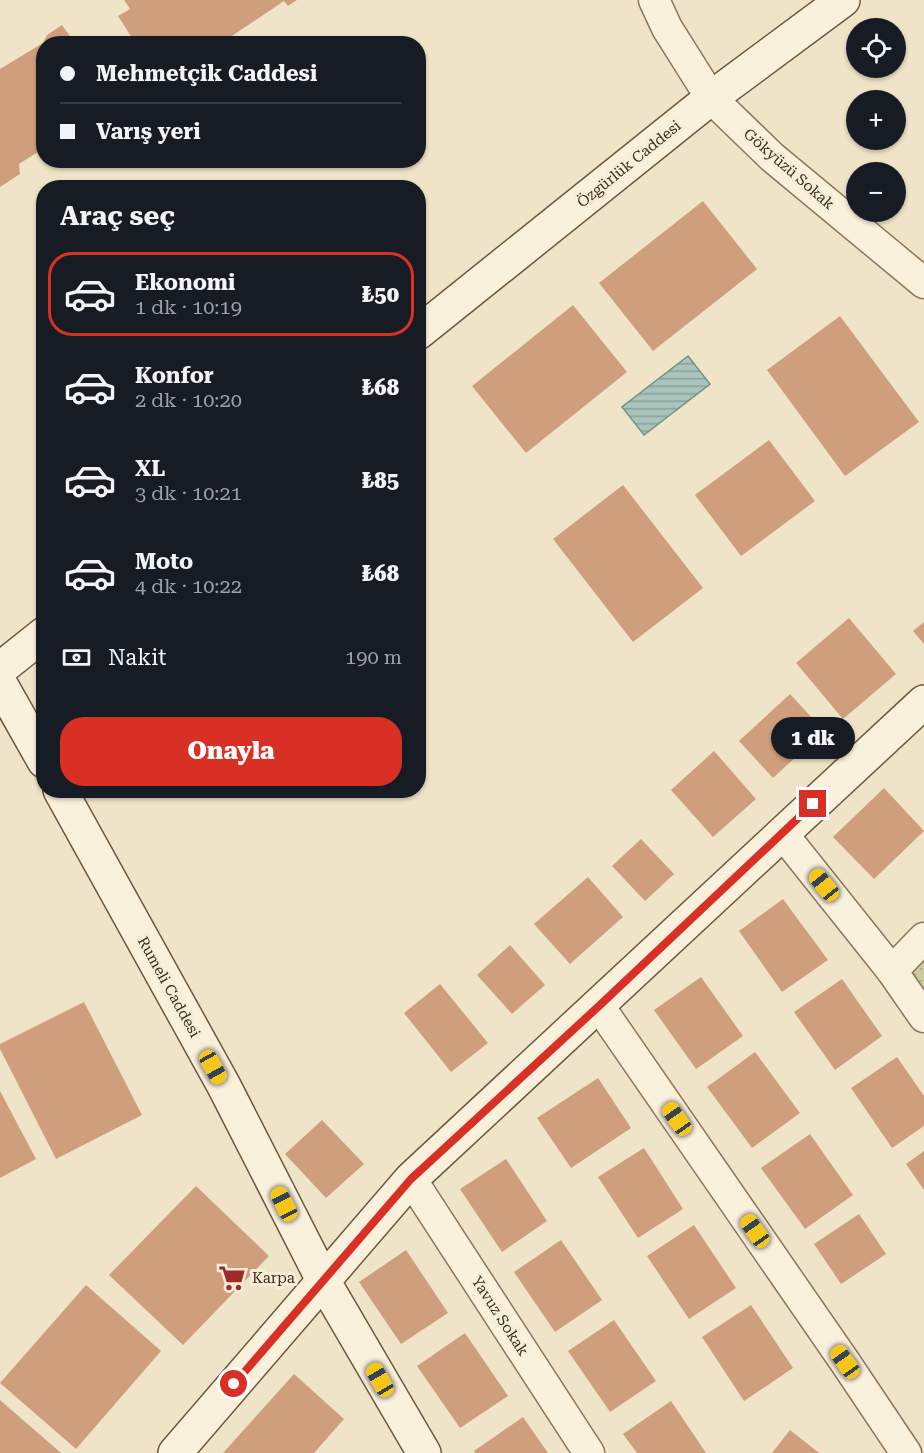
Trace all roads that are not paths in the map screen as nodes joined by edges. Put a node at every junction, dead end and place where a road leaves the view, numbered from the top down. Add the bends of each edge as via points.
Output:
1 (654, 0) edge
2 (843, 0) edge
3 (711, 98) junction
4 (924, 283) edge
5 (426, 327) edge
6 (36, 640) edge
7 (0, 669) edge
8 (0, 683) edge
9 (924, 702) edge
10 (36, 747) edge
11 (64, 798) edge
12 (782, 833) junction
13 (924, 938) edge
14 (892, 971) junction
15 (599, 1006) junction
16 (924, 1017) edge
17 (411, 1179) junction
18 (324, 1282) junction
19 (413, 1448) edge
20 (175, 1453) edge
21 (589, 1453) edge
22 (906, 1453) edge

1 - 3 street, Gökyüzü Sokak
2 - 3 main road, Özgürlük Caddesi
3 - 4 street, Gökyüzü Sokak via 772,158
3 - 5 main road, Özgürlük Caddesi
6 - 7 main road
8 - 10 main road
9 - 12 main road
11 - 18 main road, Rumeli Caddesi via 224,1086
12 - 14 street
12 - 15 main road
13 - 14 street
14 - 16 street
15 - 17 main road
15 - 22 street
17 - 18 main road
17 - 21 street, Yavuz Sokak
18 - 19 main road, Rumeli Caddesi
18 - 20 main road

